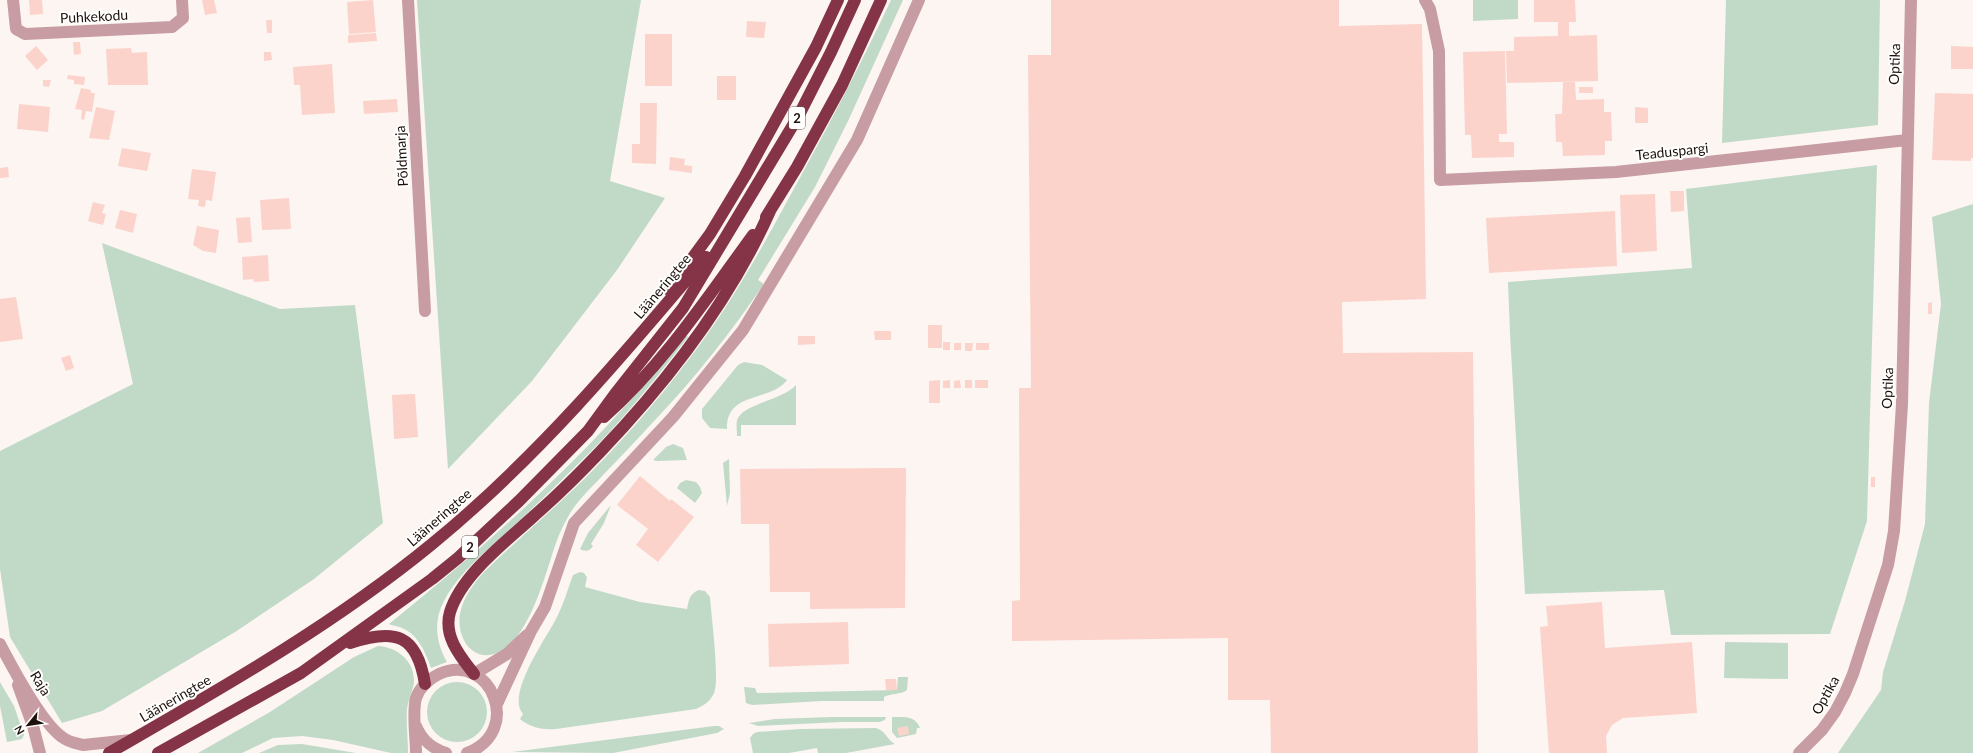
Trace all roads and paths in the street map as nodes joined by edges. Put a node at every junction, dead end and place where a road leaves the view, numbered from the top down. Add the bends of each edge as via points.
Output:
1 (13, 0) edge
2 (182, 0) edge
3 (408, 0) edge
4 (838, 0) edge
5 (855, 0) edge
6 (881, 0) edge
7 (919, 0) edge
8 (1425, 0) edge
9 (1911, 0) edge
10 (1907, 140) junction
11 (770, 211) junction
12 (728, 231) junction
13 (425, 311) dead end
14 (608, 373) junction
15 (588, 431) junction
16 (531, 631) junction
17 (0, 644) edge
18 (338, 648) junction
19 (10, 664) junction
20 (474, 674) junction
21 (425, 684) junction
22 (497, 704) junction
23 (416, 725) junction
24 (131, 740) junction
25 (40, 753) edge
26 (109, 753) edge
27 (158, 753) edge
28 (416, 753) edge
29 (446, 753) edge
30 (467, 753) edge
31 (1799, 753) edge

1 - 2 street, Puhkekodu via 16,29 25,34 172,27 183,18
3 - 13 street, Põldmarja
4 - 14 highway via 745,176 710,234
5 - 12 highway, Lääneringtee / 2 via 799,115
6 - 11 highway via 842,85
7 - 16 street via 856,140 761,302 743,330 673,417 574,523 545,607
8 - 10 street, Teaduspargi via 1430,9 1439,50 1440,180 1616,172
9 - 10 street, Optika
10 - 31 street, Optika via 1902,404 1892,547 1845,694 1822,730
11 - 15 highway via 665,353 622,401
11 - 20 highway via 728,291 663,381 600,452 480,567 461,590 450,612 450,636 457,651
12 - 14 highway, Lääneringtee / 2
12 - 15 highway, Lääneringtee / 2 via 683,308
14 - 24 highway, Lääneringtee / 2 via 531,453 468,513 391,576 270,660
15 - 18 highway, Lääneringtee / 2 via 458,558
16 - 20 street via 508,654
16 - 22 street
17 - 19 street, Raja
18 - 21 highway via 372,636 397,637 414,652
18 - 27 highway, Lääneringtee / 2 via 300,673
19 - 24 street, Raja via 44,716 62,737 83,745
19 - 25 street, Raja
20 - 21 street via 454,670 443,672
20 - 22 street via 493,692
21 - 23 street via 414,708
22 - 30 street via 496,724 492,734 484,744
23 - 28 street
23 - 29 street via 431,746
24 - 26 highway, Lääneringtee / 2

